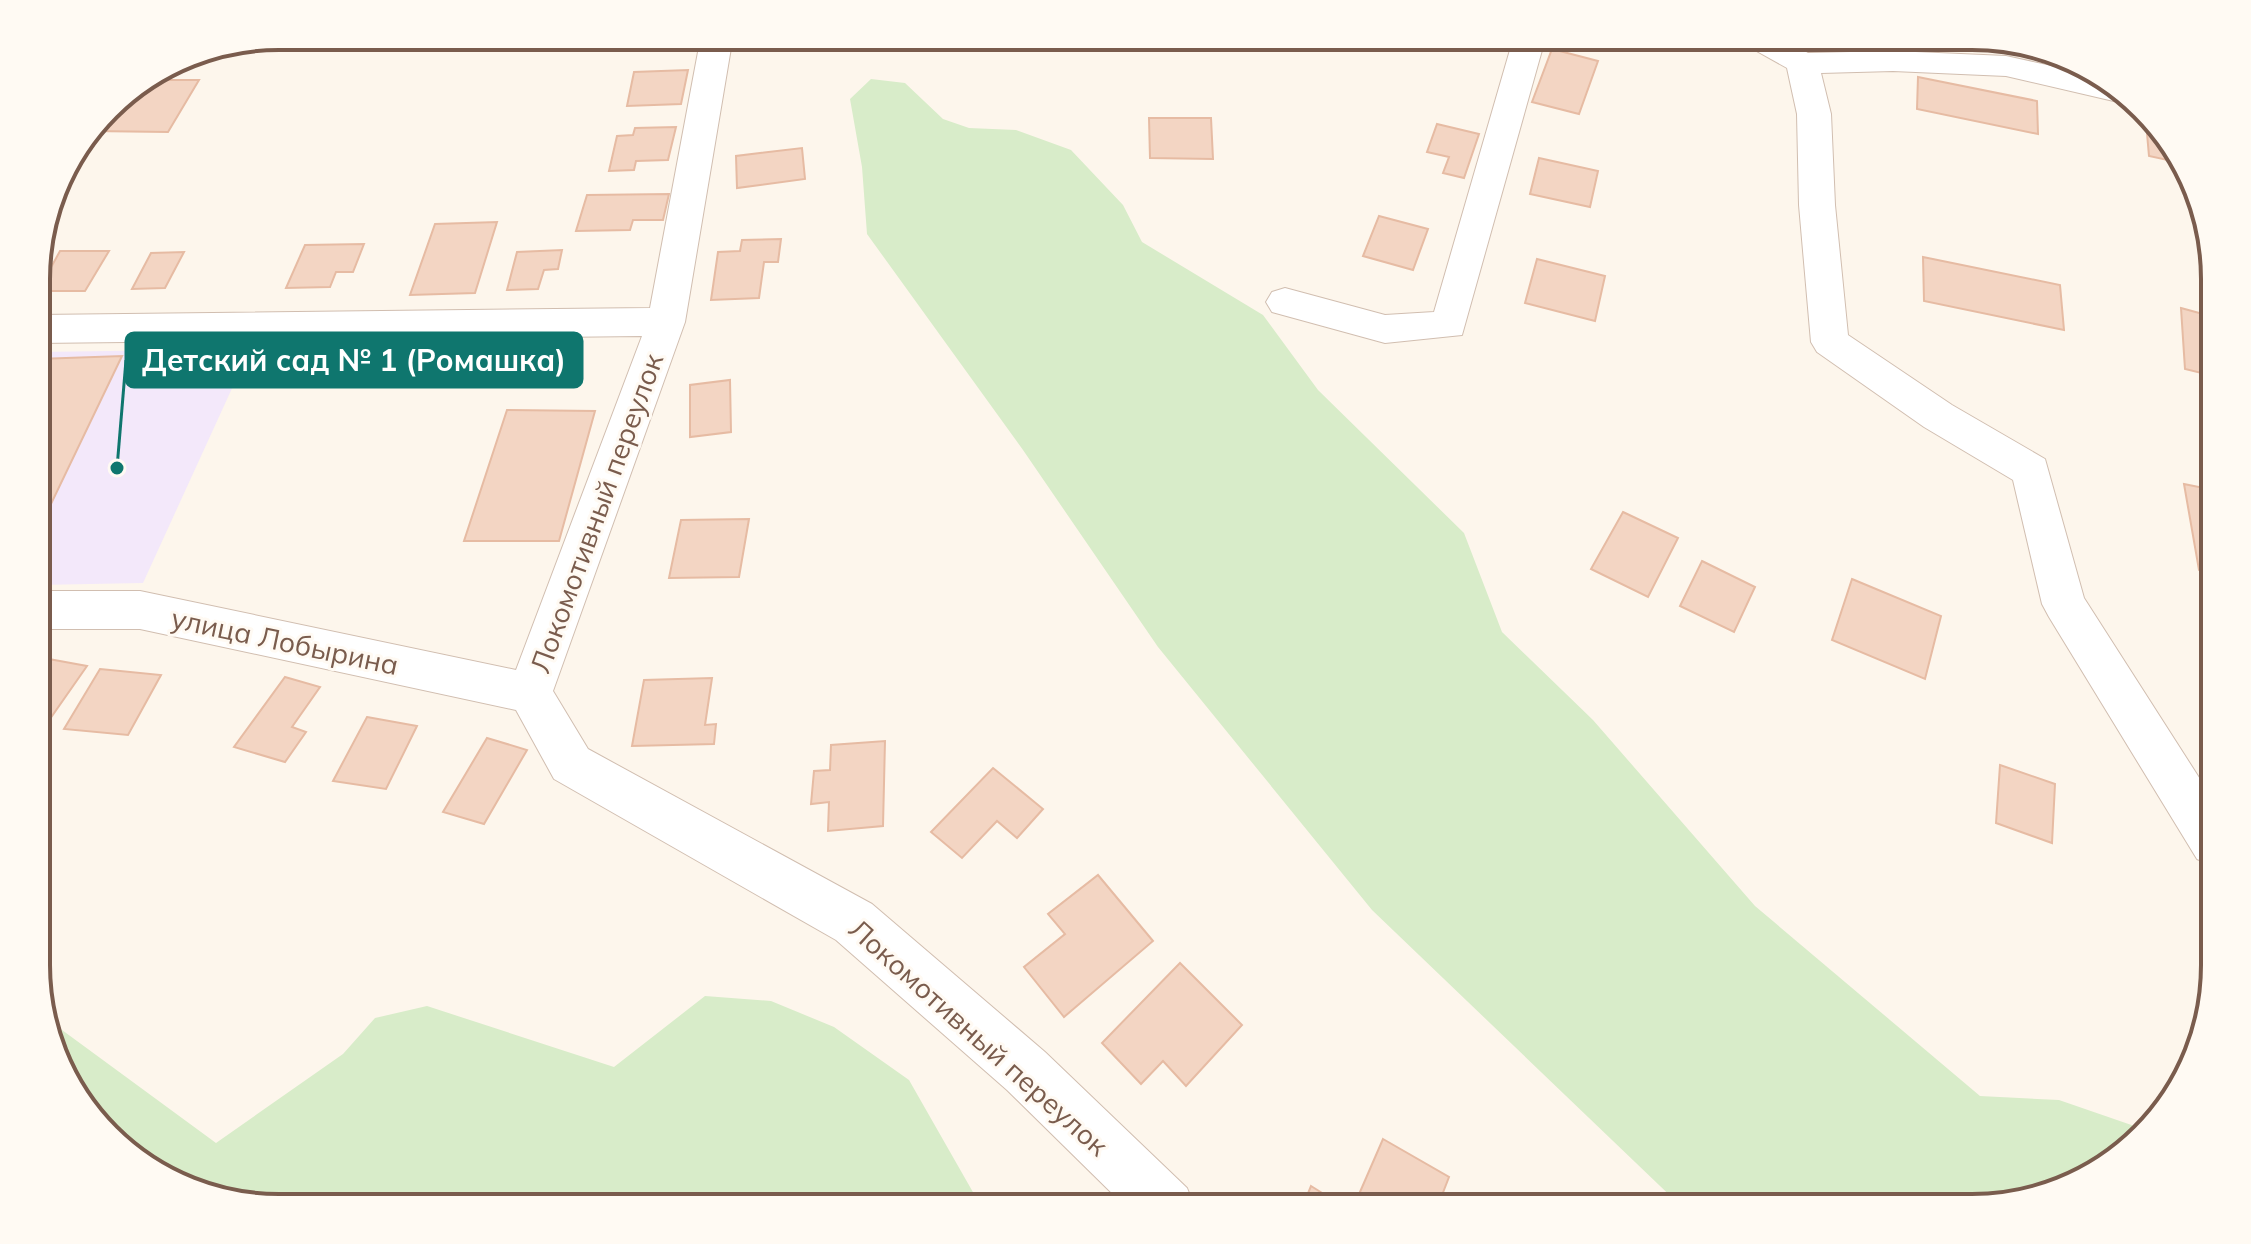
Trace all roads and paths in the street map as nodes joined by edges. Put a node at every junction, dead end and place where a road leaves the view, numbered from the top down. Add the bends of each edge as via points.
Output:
1 (715, 50) edge
2 (1526, 50) edge
3 (1778, 50) edge
4 (1802, 63) junction
5 (2094, 86) edge
6 (1285, 302) dead end
7 (666, 322) junction
8 (50, 329) edge
9 (50, 610) edge
10 (530, 693) junction
11 (2201, 822) edge
12 (1153, 1194) edge

1 - 7 street, Локомотивный переулок
2 - 6 street via 1449,325 1385,329
3 - 4 street
4 - 5 street via 2006,66
4 - 11 street via 1814,114 1830,342 2031,471 2064,604
7 - 8 street
7 - 10 street, Локомотивный переулок
9 - 10 street, улица Лобырина via 140,610
10 - 12 street, Локомотивный переулок via 571,764 854,922 1026,1071

